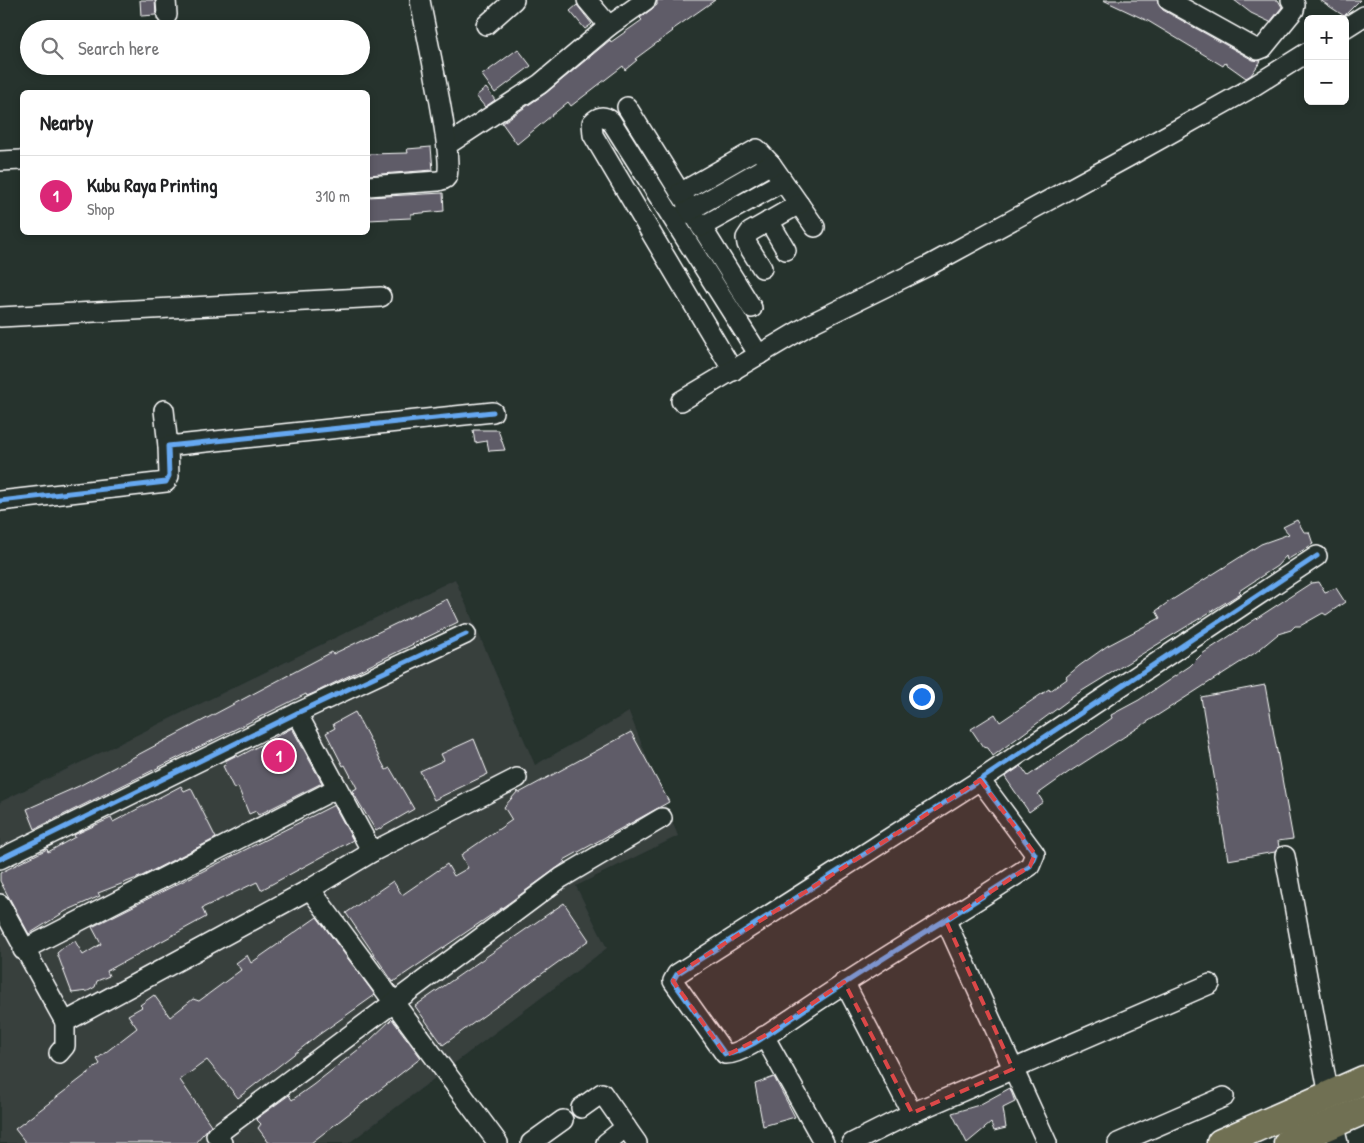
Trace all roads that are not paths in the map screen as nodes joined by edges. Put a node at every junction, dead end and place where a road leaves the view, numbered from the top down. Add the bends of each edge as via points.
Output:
1 (420, 0) edge
2 (514, 0) edge
3 (587, 0) edge
4 (646, 0) edge
5 (1168, 0) edge
6 (1291, 0) edge
7 (1364, 16) edge
8 (486, 25) dead end
9 (1349, 25) edge
10 (609, 26) junction
11 (1304, 55) edge
12 (626, 107) dead end
13 (447, 145) junction
14 (20, 160) edge
15 (0, 161) edge
16 (770, 164) junction
17 (782, 182) junction
18 (370, 186) edge
19 (680, 193) junction
20 (799, 204) junction
21 (690, 210) junction
22 (674, 220) junction
23 (769, 221) junction
24 (701, 227) junction
25 (815, 227) dead end
26 (651, 233) junction
27 (786, 250) dead end
28 (762, 268) dead end
29 (381, 297) dead end
30 (752, 308) dead end
31 (0, 316) edge
32 (759, 355) junction
33 (733, 371) junction
34 (681, 401) dead end
35 (164, 410) dead end
36 (493, 412) dead end
37 (168, 446) junction
38 (0, 501) edge
39 (1317, 556) dead end
40 (466, 634) dead end
41 (297, 712) junction
42 (517, 778) dead end
43 (980, 780) junction
44 (337, 788) junction
45 (662, 818) dead end
46 (372, 852) junction
47 (1285, 856) dead end
48 (0, 859) edge
49 (310, 889) junction
50 (0, 904) edge
51 (946, 921) junction
52 (23, 950) junction
53 (844, 982) junction
54 (1210, 984) dead end
55 (394, 1004) junction
56 (65, 1022) junction
57 (764, 1036) junction
58 (59, 1053) dead end
59 (1013, 1070) junction
60 (1364, 1080) edge
61 (1224, 1096) dead end
62 (1329, 1096) junction
63 (581, 1108) dead end
64 (1364, 1110) edge
65 (912, 1113) junction
66 (563, 1120) dead end
67 (626, 1127) junction
68 (1336, 1133) edge
69 (222, 1143) edge
70 (498, 1143) edge
71 (531, 1143) edge
72 (606, 1143) edge
73 (637, 1143) edge
74 (824, 1143) edge
75 (852, 1143) edge
76 (1047, 1143) edge
77 (1118, 1143) edge
78 (1221, 1143) edge
79 (1288, 1143) edge

1 - 13 street
2 - 8 street
3 - 10 street
4 - 10 street
5 - 6 street via 1258,50 1294,10 1296,5
7 - 9 street
10 - 13 street via 540,84
11 - 32 street via 1128,157 928,266 814,322
12 - 19 street
13 - 18 street via 447,175 444,180
14 - 15 street
16 - 17 street
16 - 19 street via 757,149
16 - 21 street
17 - 20 street
17 - 24 street
19 - 21 street
20 - 23 street
20 - 25 street
21 - 22 street
21 - 24 street
22 - 26 street
22 - 26 street via 611,121 602,116 596,118 592,123 593,135
22 - 32 street
23 - 27 street
23 - 28 street via 746,238
24 - 30 street
26 - 33 street
29 - 31 street
32 - 33 street
33 - 34 street
35 - 37 street
36 - 37 street
37 - 38 street via 169,476 166,482
39 - 43 street
40 - 41 street
41 - 44 street
41 - 48 street
42 - 46 street
43 - 51 street via 1035,854 1034,860 1030,866
43 - 57 street via 673,977 725,1054 734,1053
44 - 46 street
44 - 52 street
45 - 55 street via 561,878
46 - 49 street
47 - 62 street
49 - 55 street
49 - 56 street
50 - 52 street
51 - 53 street
51 - 59 street
52 - 56 street
53 - 57 street
53 - 65 street
54 - 59 street
55 - 69 street via 216,1135
55 - 70 street
56 - 58 street via 65,1046
57 - 74 street
59 - 65 street
59 - 76 street
60 - 62 highway
61 - 77 street
62 - 78 highway
63 - 67 street via 602,1093
64 - 68 highway
65 - 75 street
66 - 71 street
67 - 72 street
67 - 73 street
68 - 79 highway

